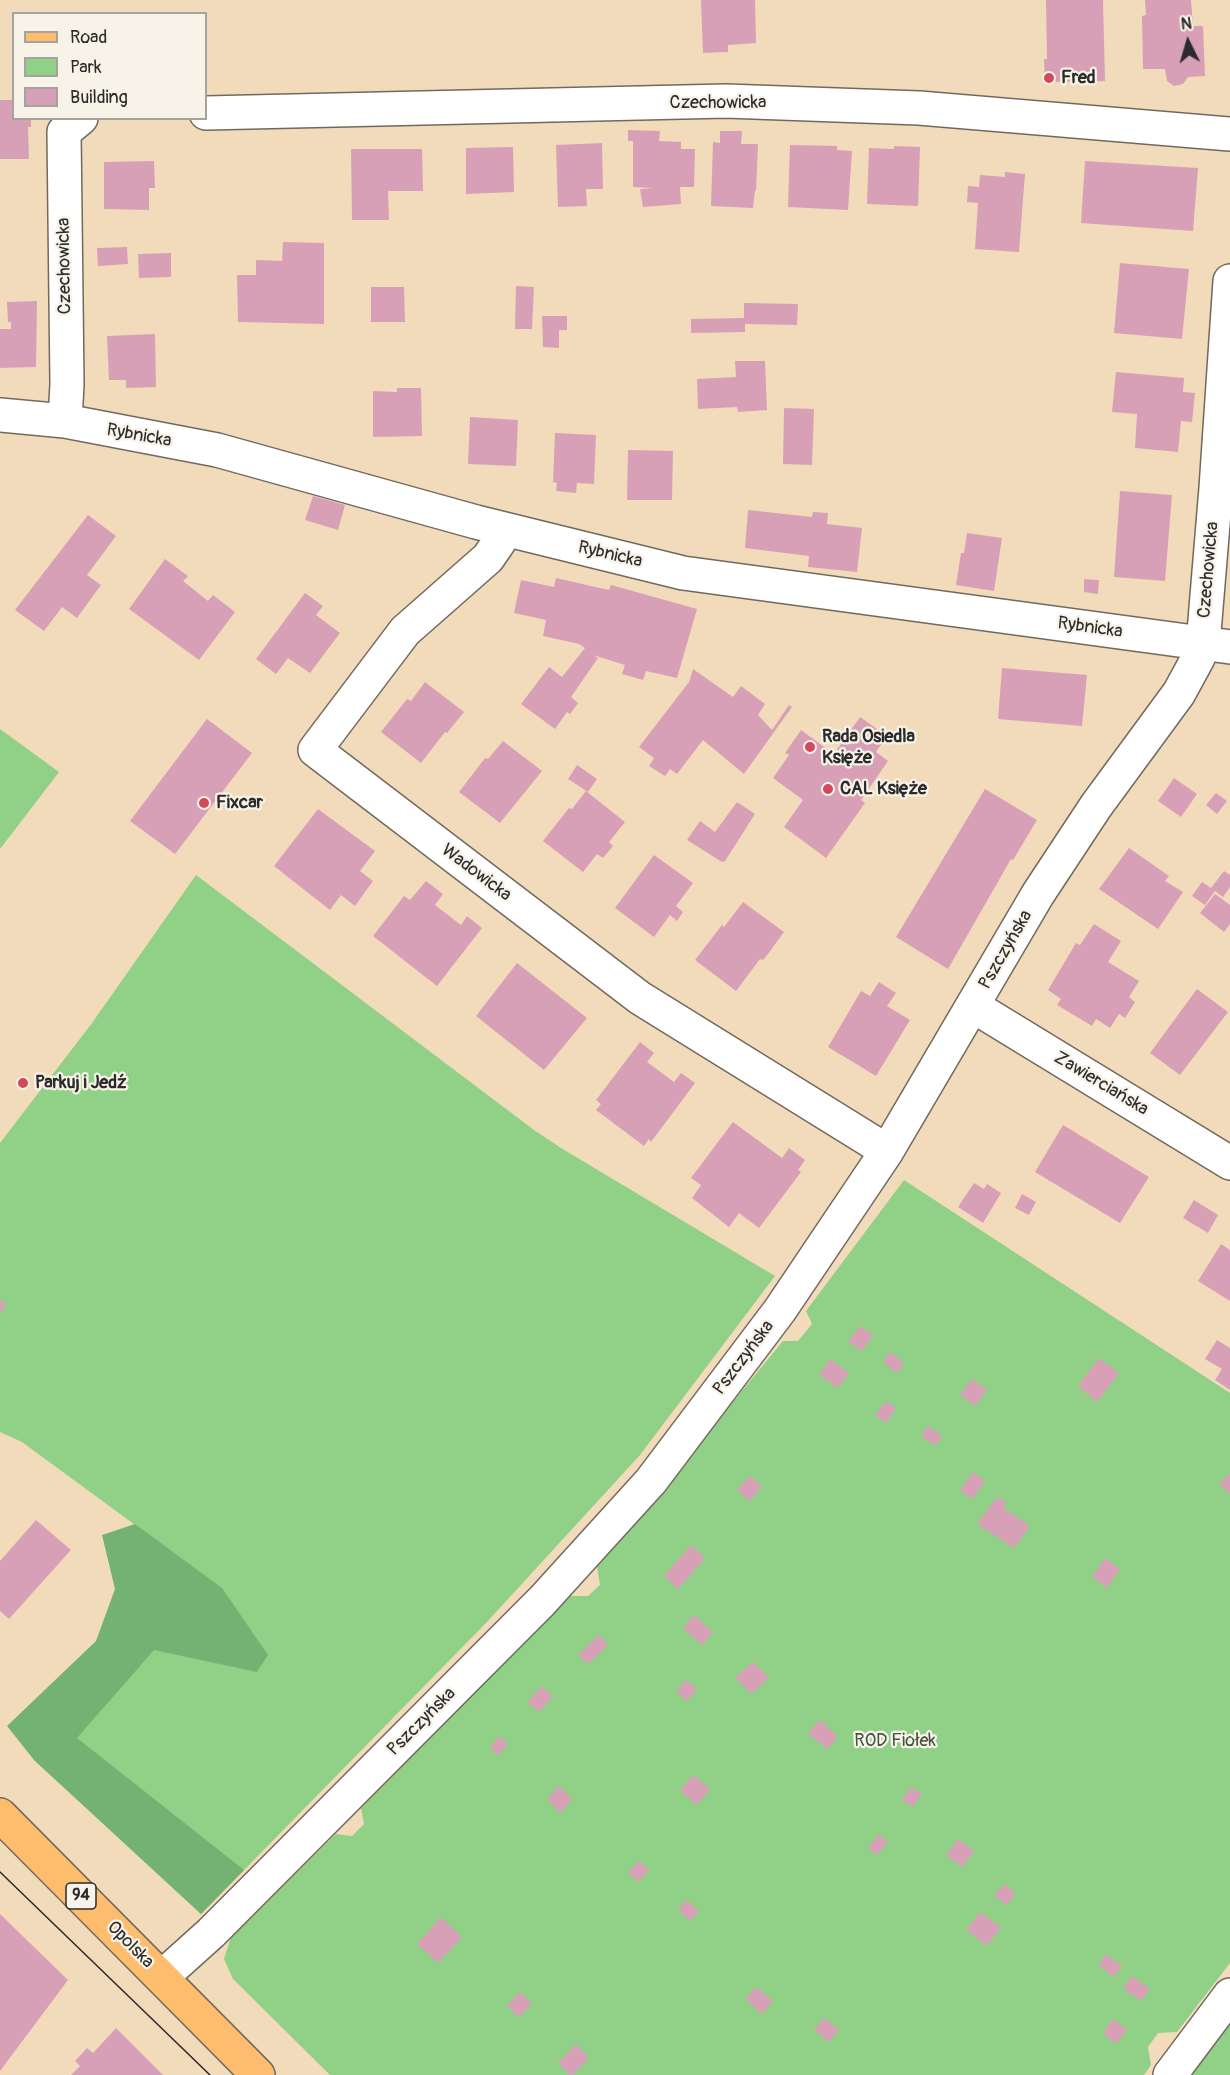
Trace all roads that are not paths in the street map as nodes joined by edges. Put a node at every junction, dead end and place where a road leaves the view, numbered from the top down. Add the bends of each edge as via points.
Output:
1 (207, 113) edge
2 (79, 120) edge
3 (1230, 134) edge
4 (1230, 281) edge
5 (0, 415) edge
6 (65, 421) junction
7 (503, 528) junction
8 (1216, 646) edge
9 (973, 1006) junction
10 (886, 1151) junction
11 (1230, 1163) edge
12 (0, 1815) edge
13 (162, 1977) junction
14 (1230, 1995) edge
15 (258, 2075) edge
16 (1170, 2075) edge

1 - 3 street, Czechowicka via 726,101 918,108
2 - 6 street, Czechowicka via 64,132
4 - 8 street, Czechowicka via 1216,488
5 - 6 street, Rybnicka
6 - 7 street, Rybnicka via 217,450
7 - 8 street, Rybnicka via 683,573
7 - 10 street, Wadowicka via 488,558 405,631 315,750 640,998
8 - 9 street, Pszczyńska via 1198,658 1179,693 1096,806 1038,894
9 - 10 street, Pszczyńska
9 - 11 street, Zawierciańska
10 - 13 street, Pszczyńska via 780,1310 651,1481 542,1601 211,1933
12 - 13 main road, Opolska / 94
13 - 15 main road, Opolska / 94
14 - 16 street

